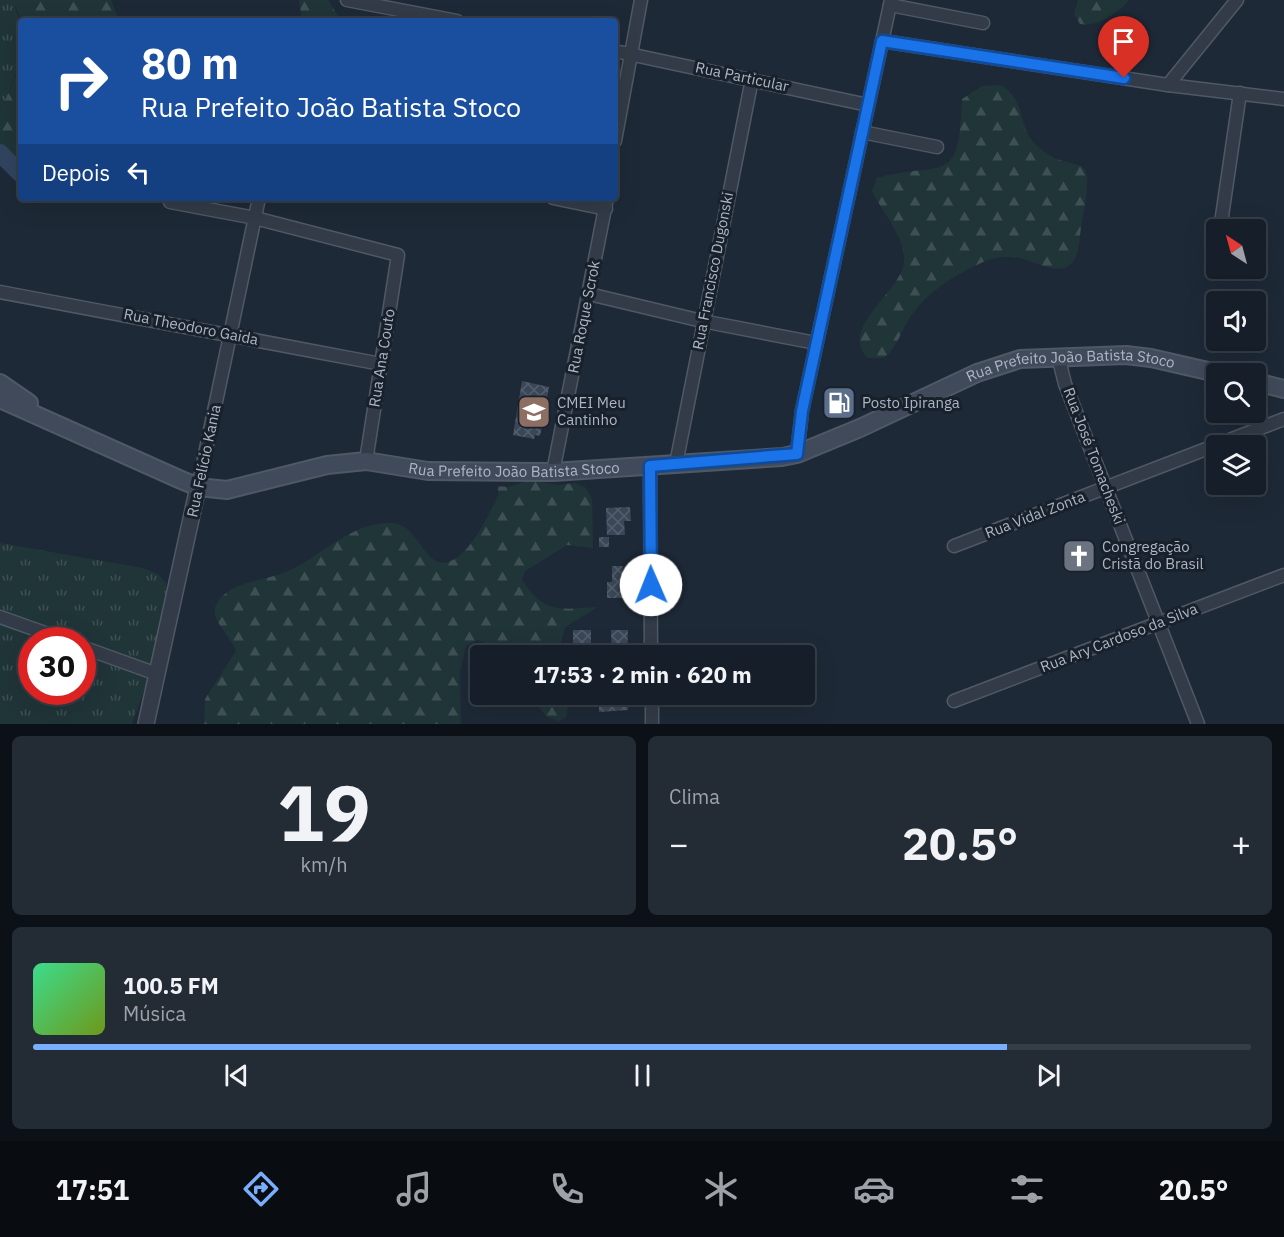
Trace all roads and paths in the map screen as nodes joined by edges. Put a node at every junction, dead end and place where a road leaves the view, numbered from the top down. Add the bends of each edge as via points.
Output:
1 (347, 0) edge
2 (641, 0) edge
3 (1237, 0) edge
4 (890, 3) edge
5 (441, 18) edge
6 (983, 23) dead end
7 (882, 41) junction
8 (618, 52) edge
9 (631, 54) junction
10 (752, 79) junction
11 (1168, 85) junction
12 (1240, 93) junction
13 (1284, 99) edge
14 (868, 105) junction
15 (618, 125) edge
16 (862, 132) junction
17 (938, 147) dead end
18 (258, 201) edge
19 (580, 201) edge
20 (170, 202) dead end
21 (606, 204) edge
22 (255, 218) junction
23 (1222, 219) edge
24 (0, 292) edge
25 (589, 294) junction
26 (702, 321) junction
27 (231, 334) junction
28 (816, 343) junction
29 (1058, 356) junction
30 (381, 364) junction
31 (1206, 371) edge
32 (0, 383) edge
33 (1266, 384) edge
34 (1284, 389) edge
35 (0, 399) edge
36 (1284, 419) edge
37 (56, 424) junction
38 (797, 454) junction
39 (366, 461) junction
40 (676, 464) junction
41 (650, 466) junction
42 (553, 472) junction
43 (198, 487) junction
44 (1106, 488) junction
45 (954, 546) dead end
46 (1284, 575) edge
47 (0, 617) edge
48 (1159, 623) junction
49 (28, 627) edge
50 (651, 645) edge
51 (96, 652) edge
52 (157, 674) junction
53 (954, 701) dead end
54 (652, 705) edge
55 (146, 724) edge
56 (652, 724) edge
57 (1198, 724) edge

1 - 5 street
2 - 9 street
3 - 11 street
4 - 6 street
4 - 7 street
7 - 11 street
7 - 14 street
8 - 9 street, Rua Particular
9 - 10 street, Rua Particular
9 - 15 street
10 - 14 street, Rua Particular
10 - 26 street, Rua Francisco Dugonski
11 - 12 street
12 - 13 street
12 - 23 street
14 - 16 street
16 - 17 street
16 - 28 street
18 - 22 street, Rua Felício Kania
19 - 21 street
20 - 22 street
21 - 25 street, Rua Roque Scrok
22 - 27 street, Rua Felício Kania
22 - 30 street, Rua Ana Couto via 398,255
24 - 27 street, Rua Theodoro Gaida
25 - 26 street
25 - 42 street, Rua Roque Scrok
26 - 28 street
26 - 40 street, Rua Francisco Dugonski
27 - 30 street, Rua Theodoro Gaida
27 - 43 street, Rua Felício Kania
28 - 38 street
29 - 31 main road, Rua Prefeito João Batista Stoco via 1151,358
29 - 38 main road, Rua Prefeito João Batista Stoco via 1020,359 977,374
29 - 44 street, Rua José Tomacheski
30 - 39 street, Rua Ana Couto
32 - 37 main road, Rua Prefeito João Batista Stoco
33 - 34 main road
35 - 37 main road, Rua Prefeito João Batista Stoco
36 - 44 street, Rua Vidal Zonta
37 - 43 main road, Rua Prefeito João Batista Stoco
38 - 40 main road, Rua Prefeito João Batista Stoco
39 - 42 main road, Rua Prefeito João Batista Stoco via 428,471
39 - 43 main road, Rua Prefeito João Batista Stoco via 327,465 228,490
40 - 41 main road, Rua Prefeito João Batista Stoco
41 - 42 main road, Rua Prefeito João Batista Stoco
41 - 50 street
43 - 52 street, Rua Felício Kania
44 - 45 street, Rua Vidal Zonta
44 - 48 street, Rua José Tomacheski
46 - 48 street, Rua Ary Cardoso da Silva
47 - 49 street
48 - 53 street, Rua Ary Cardoso da Silva
48 - 57 street, Rua José Tomacheski
51 - 52 street
52 - 55 street, Rua Felício Kania
54 - 56 street

